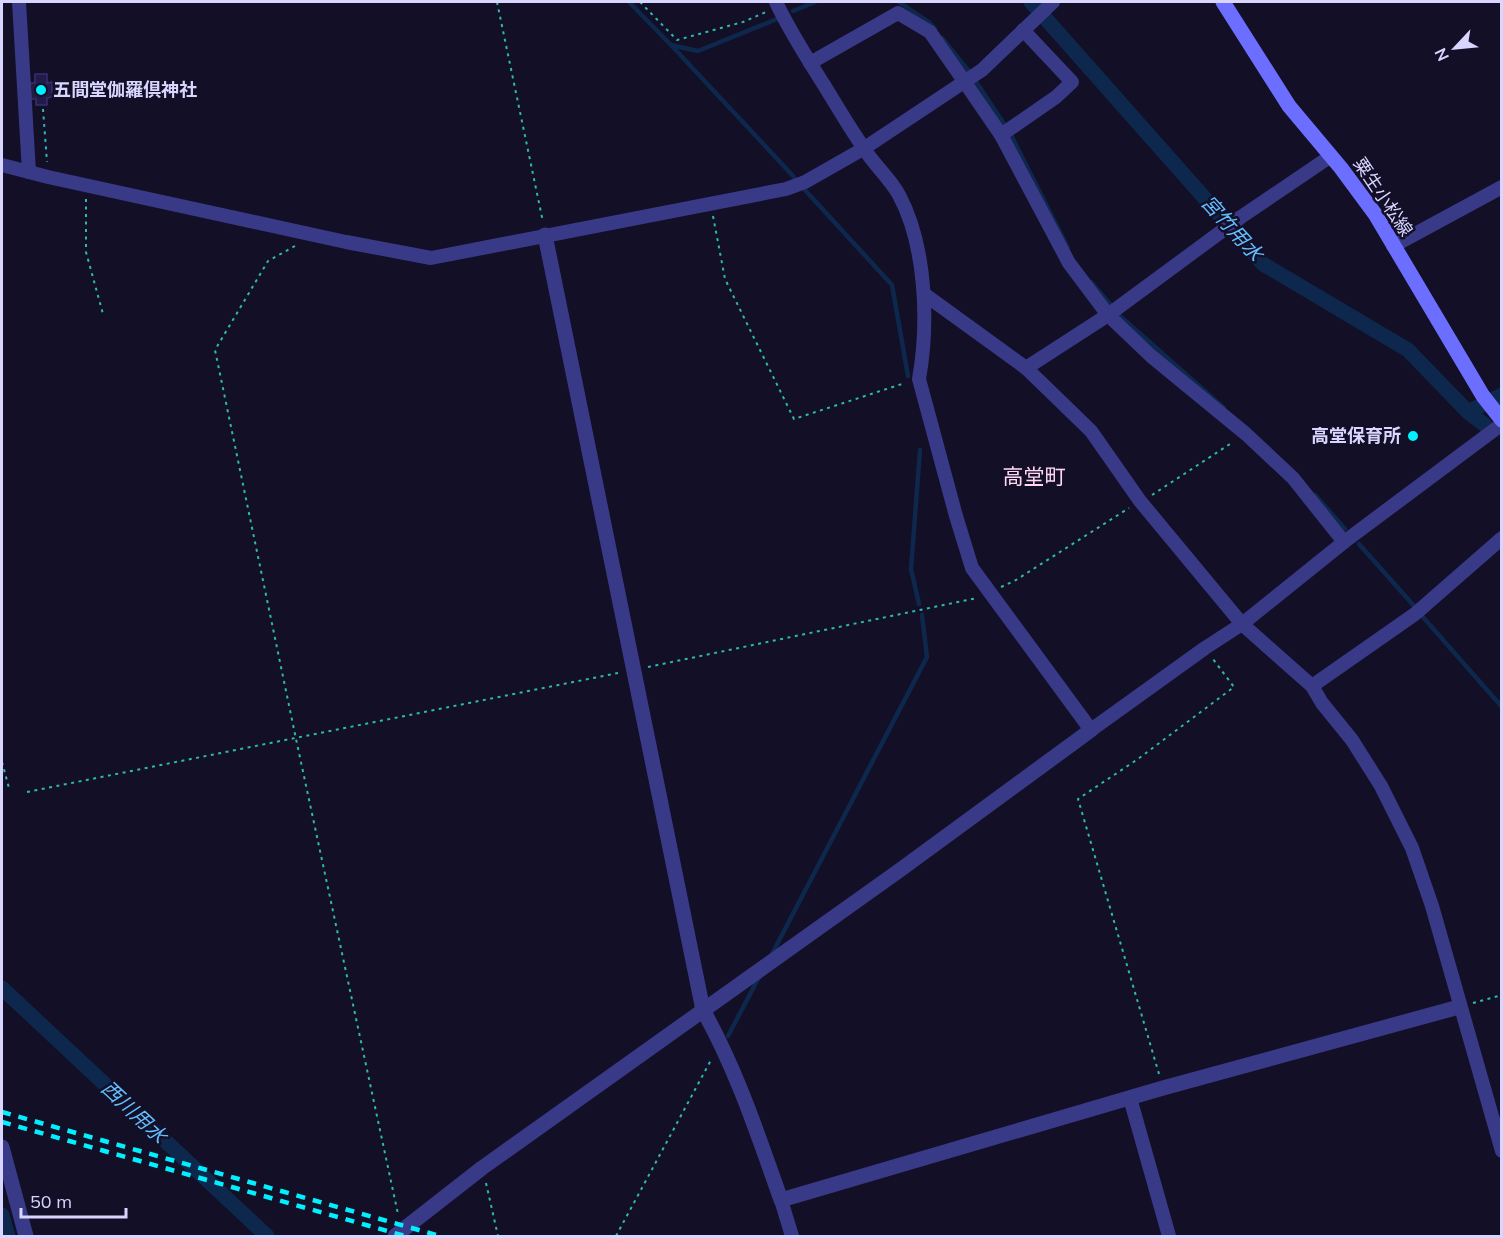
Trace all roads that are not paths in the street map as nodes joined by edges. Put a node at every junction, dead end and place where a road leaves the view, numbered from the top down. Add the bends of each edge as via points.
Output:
1 (19, 2) edge
2 (1053, 2) edge
3 (1224, 2) edge
4 (778, 4) edge
5 (1027, 27) junction
6 (810, 63) junction
7 (964, 81) junction
8 (1001, 135) junction
9 (863, 149) junction
10 (1331, 156) junction
11 (2, 165) edge
12 (29, 172) junction
13 (1502, 187) edge
14 (545, 235) junction
15 (1393, 246) junction
16 (924, 294) junction
17 (1110, 314) junction
18 (1026, 368) junction
19 (1500, 419) edge
20 (1502, 538) edge
21 (1344, 542) junction
22 (1242, 624) junction
23 (1312, 686) junction
24 (1091, 730) junction
25 (1459, 1007) junction
26 (703, 1011) junction
27 (1130, 1098) junction
28 (2, 1147) edge
29 (1502, 1151) edge
30 (782, 1200) junction
31 (398, 1234) edge
32 (26, 1236) edge
33 (792, 1236) edge
34 (1169, 1236) edge

1 - 12 street
2 - 5 street
3 - 10 main road, 粟生小松線 via 1288,106
4 - 6 street
5 - 7 street via 982,70
5 - 8 street via 1072,82
6 - 7 street via 898,13 930,32
6 - 9 street
7 - 8 street
7 - 9 street
8 - 17 street via 1069,263
9 - 14 street via 786,189
9 - 16 street via 898,194 914,232
10 - 15 main road, 粟生小松線 via 1360,191
10 - 17 street
11 - 12 street
12 - 14 street via 431,258
13 - 15 street
14 - 26 street
15 - 19 main road, 粟生小松線
16 - 18 street
16 - 24 street via 919,379 972,568
17 - 18 street
17 - 21 street via 1151,356 1293,478
18 - 22 street via 1091,431 1140,501
19 - 21 street
20 - 23 street via 1414,614
21 - 22 street
22 - 23 street
22 - 24 street
23 - 25 street via 1381,786 1412,848
24 - 26 street
25 - 27 street
25 - 29 street
26 - 30 street via 742,1090
26 - 31 street via 482,1168
27 - 30 street
27 - 34 street
28 - 32 street
30 - 33 street

